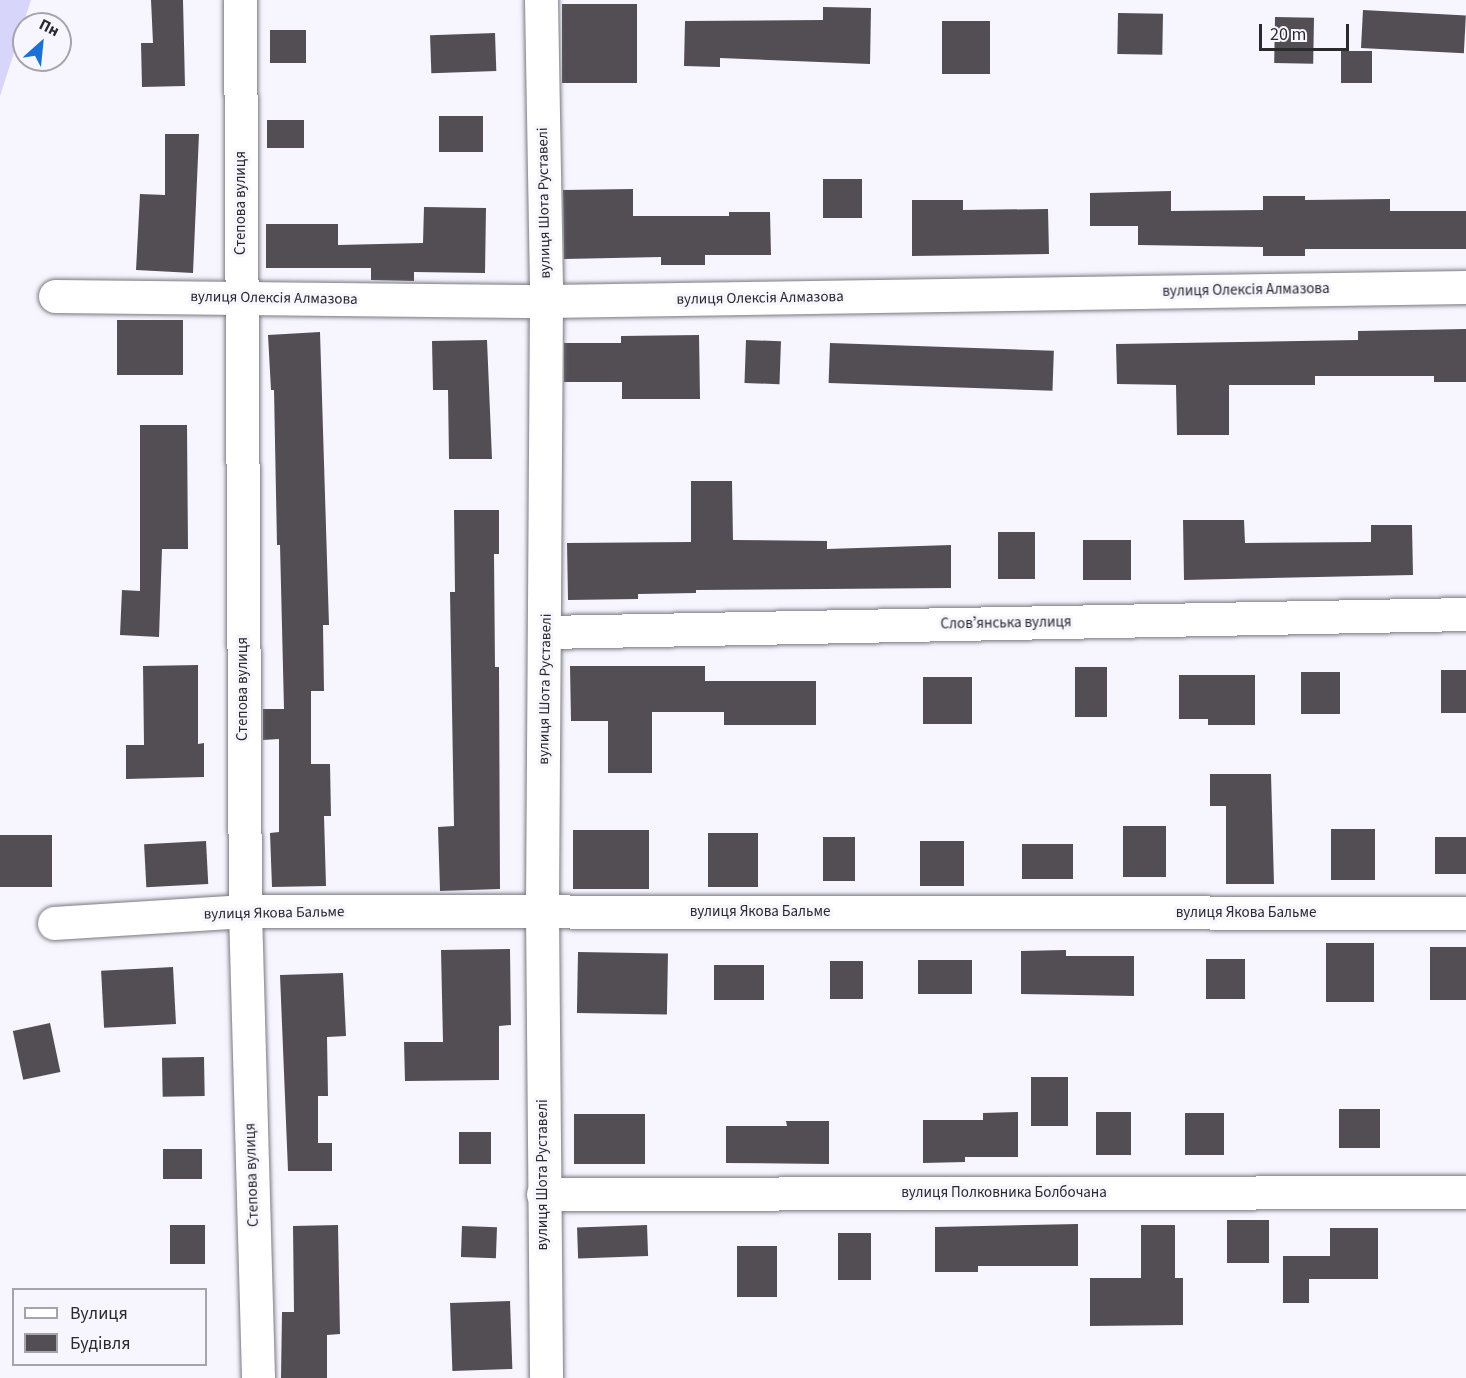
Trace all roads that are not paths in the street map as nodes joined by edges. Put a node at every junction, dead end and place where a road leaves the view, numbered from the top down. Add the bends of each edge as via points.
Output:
1 (240, 0) edge
2 (541, 0) edge
3 (1466, 287) edge
4 (55, 296) dead end
5 (241, 297) junction
6 (546, 301) junction
7 (1466, 614) edge
8 (546, 632) junction
9 (245, 911) junction
10 (542, 912) junction
11 (1466, 913) edge
12 (54, 923) dead end
13 (1466, 1191) edge
14 (543, 1194) junction
15 (258, 1378) edge
16 (546, 1378) edge

1 - 5 street, Степова вулиця
2 - 6 street, вулиця Шота Руставелі
3 - 6 street, вулиця Олексія Алмазова
4 - 5 street, вулиця Олексія Алмазова
5 - 6 street, вулиця Олексія Алмазова
5 - 9 street, Степова вулиця
6 - 8 street, вулиця Шота Руставелі
7 - 8 street, Словʼянська вулиця
8 - 10 street, вулиця Шота Руставелі
9 - 10 street, вулиця Якова Бальме
9 - 12 street, вулиця Якова Бальме
9 - 15 street, Степова вулиця
10 - 11 street, вулиця Якова Бальме
10 - 14 street, вулиця Шота Руставелі
13 - 14 street, вулиця Полковника Болбочана
14 - 16 street, вулиця Шота Руставелі

